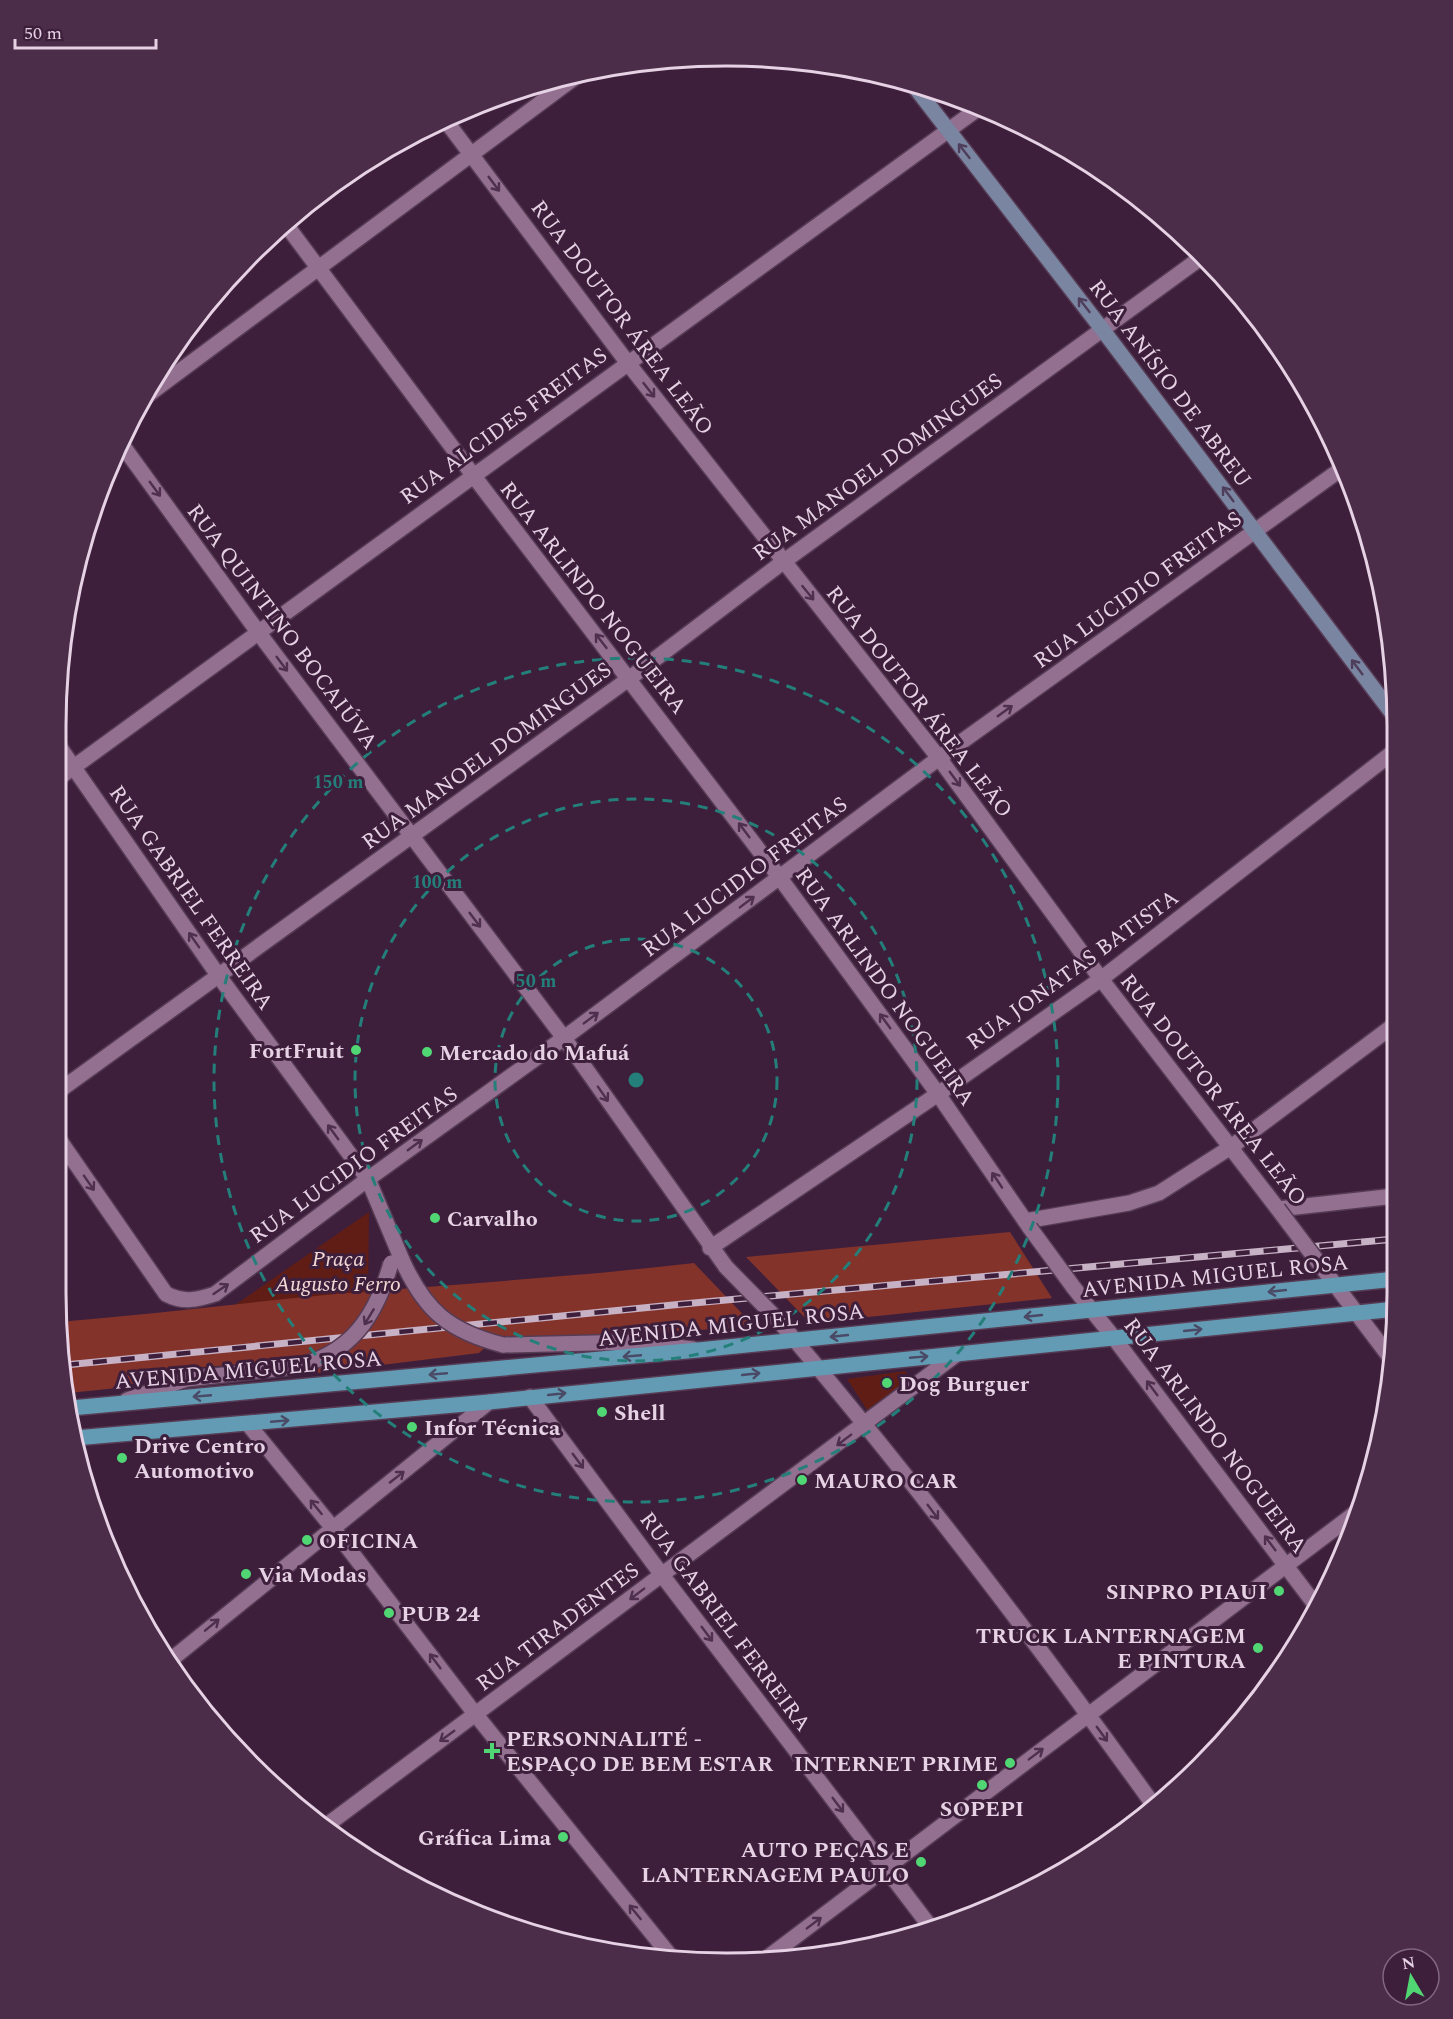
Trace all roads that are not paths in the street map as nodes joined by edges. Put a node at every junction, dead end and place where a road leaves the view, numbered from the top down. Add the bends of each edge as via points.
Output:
1 (560, 88) edge
2 (922, 96) edge
3 (972, 113) edge
4 (450, 127) edge
5 (948, 131) junction
6 (471, 154) junction
7 (291, 230) edge
8 (1196, 261) edge
9 (319, 266) junction
10 (1102, 329) junction
11 (627, 362) junction
12 (161, 385) edge
13 (126, 451) edge
14 (1336, 473) edge
15 (473, 475) junction
16 (1256, 531) junction
17 (783, 562) junction
18 (258, 632) junction
19 (630, 678) junction
20 (1387, 707) edge
21 (66, 756) edge
22 (1387, 757) edge
23 (939, 758) junction
24 (74, 767) junction
25 (66, 773) edge
26 (413, 836) junction
27 (780, 878) junction
28 (218, 975) junction
29 (1101, 979) junction
30 (1387, 1030) edge
31 (564, 1038) junction
32 (66, 1087) edge
33 (938, 1094) junction
34 (1231, 1147) junction
35 (66, 1150) edge
36 (368, 1179) junction
37 (1387, 1197) edge
38 (1278, 1209) junction
39 (1027, 1225) junction
40 (710, 1248) junction
41 (397, 1262) junction
42 (1387, 1280) edge
43 (1335, 1285) junction
44 (1387, 1310) edge
45 (1091, 1311) junction
46 (1354, 1313) junction
47 (1114, 1338) junction
48 (795, 1340) junction
49 (698, 1350) junction
50 (1384, 1350) edge
51 (957, 1354) junction
52 (819, 1367) junction
53 (530, 1397) junction
54 (489, 1402) junction
55 (118, 1403) junction
56 (77, 1407) edge
57 (866, 1423) junction
58 (248, 1424) junction
59 (83, 1437) edge
60 (1347, 1520) edge
61 (332, 1527) junction
62 (1286, 1565) junction
63 (662, 1575) junction
64 (1311, 1599) edge
65 (175, 1656) edge
66 (476, 1715) junction
67 (1089, 1715) junction
68 (1150, 1800) edge
69 (331, 1822) edge
70 (887, 1869) junction
71 (926, 1922) edge
72 (666, 1950) edge
73 (776, 1951) edge

1 - 6 street
2 - 5 main road, RUA ANÍSIO DE ABREU
3 - 5 street, RUA ALCIDES FREITAS
4 - 6 street, RUA DOUTOR ÁREA LEÃO
10 -> 5 main road, RUA ANÍSIO DE ABREU
5 - 11 street, RUA ALCIDES FREITAS
6 - 9 street
6 -> 11 street, RUA DOUTOR ÁREA LEÃO
7 - 9 street, RUA ARLINDO NOGUEIRA
8 - 10 street, RUA MANOEL DOMINGUES
9 - 12 street
9 - 15 street, RUA ARLINDO NOGUEIRA
16 -> 10 main road, RUA ANÍSIO DE ABREU
10 - 17 street, RUA MANOEL DOMINGUES
11 - 15 street, RUA ALCIDES FREITAS
11 -> 17 street, RUA DOUTOR ÁREA LEÃO
13 -> 18 street, RUA QUINTINO BOCAIÚVA
14 - 16 street, RUA LUCIDIO FREITAS
15 - 18 street, RUA ALCIDES FREITAS
19 -> 15 street, RUA ARLINDO NOGUEIRA
20 -> 16 main road, RUA ANÍSIO DE ABREU
23 -> 16 street, RUA LUCIDIO FREITAS
17 - 19 street, RUA MANOEL DOMINGUES
17 -> 23 street, RUA DOUTOR ÁREA LEÃO
18 - 24 street, RUA ALCIDES FREITAS
18 -> 26 street, RUA QUINTINO BOCAIÚVA
19 - 26 street, RUA MANOEL DOMINGUES
27 -> 19 street, RUA ARLINDO NOGUEIRA
21 - 24 street, RUA GABRIEL FERREIRA
22 - 29 street, RUA JONATAS BATISTA
23 - 27 street, RUA LUCIDIO FREITAS
23 -> 29 street, RUA DOUTOR ÁREA LEÃO
24 - 25 street, RUA ALCIDES FREITAS
28 -> 24 street, RUA GABRIEL FERREIRA
26 - 28 street, RUA MANOEL DOMINGUES
26 -> 31 street, RUA QUINTINO BOCAIÚVA
31 -> 27 street, RUA LUCIDIO FREITAS
33 -> 27 street, RUA ARLINDO NOGUEIRA
28 - 32 street, RUA MANOEL DOMINGUES
36 -> 28 street, RUA GABRIEL FERREIRA
29 - 33 street, RUA JONATAS BATISTA
29 - 34 street, RUA DOUTOR ÁREA LEÃO
30 - 34 street
36 -> 31 street, RUA LUCIDIO FREITAS
31 -> 40 street, RUA QUINTINO BOCAIÚVA
39 -> 33 street, RUA ARLINDO NOGUEIRA
33 - 40 street, RUA JONATAS BATISTA
34 - 38 street, RUA DOUTOR ÁREA LEÃO
34 - 39 street via 1159,1193
35 -> 36 street, RUA LUCIDIO FREITAS via 166,1294 177,1299 196,1300 215,1294
36 - 41 street, RUA GABRIEL FERREIRA via 394,1242
37 - 38 street
38 - 43 street, RUA DOUTOR ÁREA LEÃO, bridge
39 - 45 street, RUA ARLINDO NOGUEIRA, bridge
40 - 48 street, RUA QUINTINO BOCAIÚVA, bridge
41 - 49 street, bridge via 440,1318 461,1331 503,1345 636,1342
41 -> 55 street, RUA GABRIEL FERREIRA, bridge via 364,1326 330,1353 293,1367 188,1379
42 - 43 main road, AVENIDA MIGUEL ROSA
43 -> 45 main road, AVENIDA MIGUEL ROSA
43 - 46 street, RUA DOUTOR ÁREA LEÃO
44 - 46 main road
45 - 47 street, RUA ARLINDO NOGUEIRA
45 -> 48 main road, AVENIDA MIGUEL ROSA
47 -> 46 main road
46 - 50 street, RUA DOUTOR ÁREA LEÃO
47 - 51 main road
62 -> 47 street, RUA ARLINDO NOGUEIRA
48 - 49 main road, AVENIDA MIGUEL ROSA
48 - 52 street, RUA QUINTINO BOCAIÚVA
49 -> 55 main road, AVENIDA MIGUEL ROSA
52 -> 51 main road
51 - 57 street, RUA TIRADENTES
53 -> 52 main road
52 - 57 street, RUA QUINTINO BOCAIÚVA
53 - 54 main road
53 -> 63 street, RUA GABRIEL FERREIRA
58 -> 54 main road
61 -> 54 street
55 - 56 main road, AVENIDA MIGUEL ROSA
57 -> 63 street, RUA TIRADENTES
57 -> 67 street, RUA QUINTINO BOCAIÚVA
58 - 59 main road
61 -> 58 street
60 - 62 street
65 -> 61 street
66 -> 61 street
62 - 64 street, RUA ARLINDO NOGUEIRA
62 - 67 street
63 -> 66 street, RUA TIRADENTES
63 -> 70 street, RUA GABRIEL FERREIRA
66 -> 69 street, RUA TIRADENTES
72 -> 66 street
67 -> 68 street, RUA QUINTINO BOCAIÚVA
70 -> 67 street
70 - 71 street, RUA GABRIEL FERREIRA
73 -> 70 street

